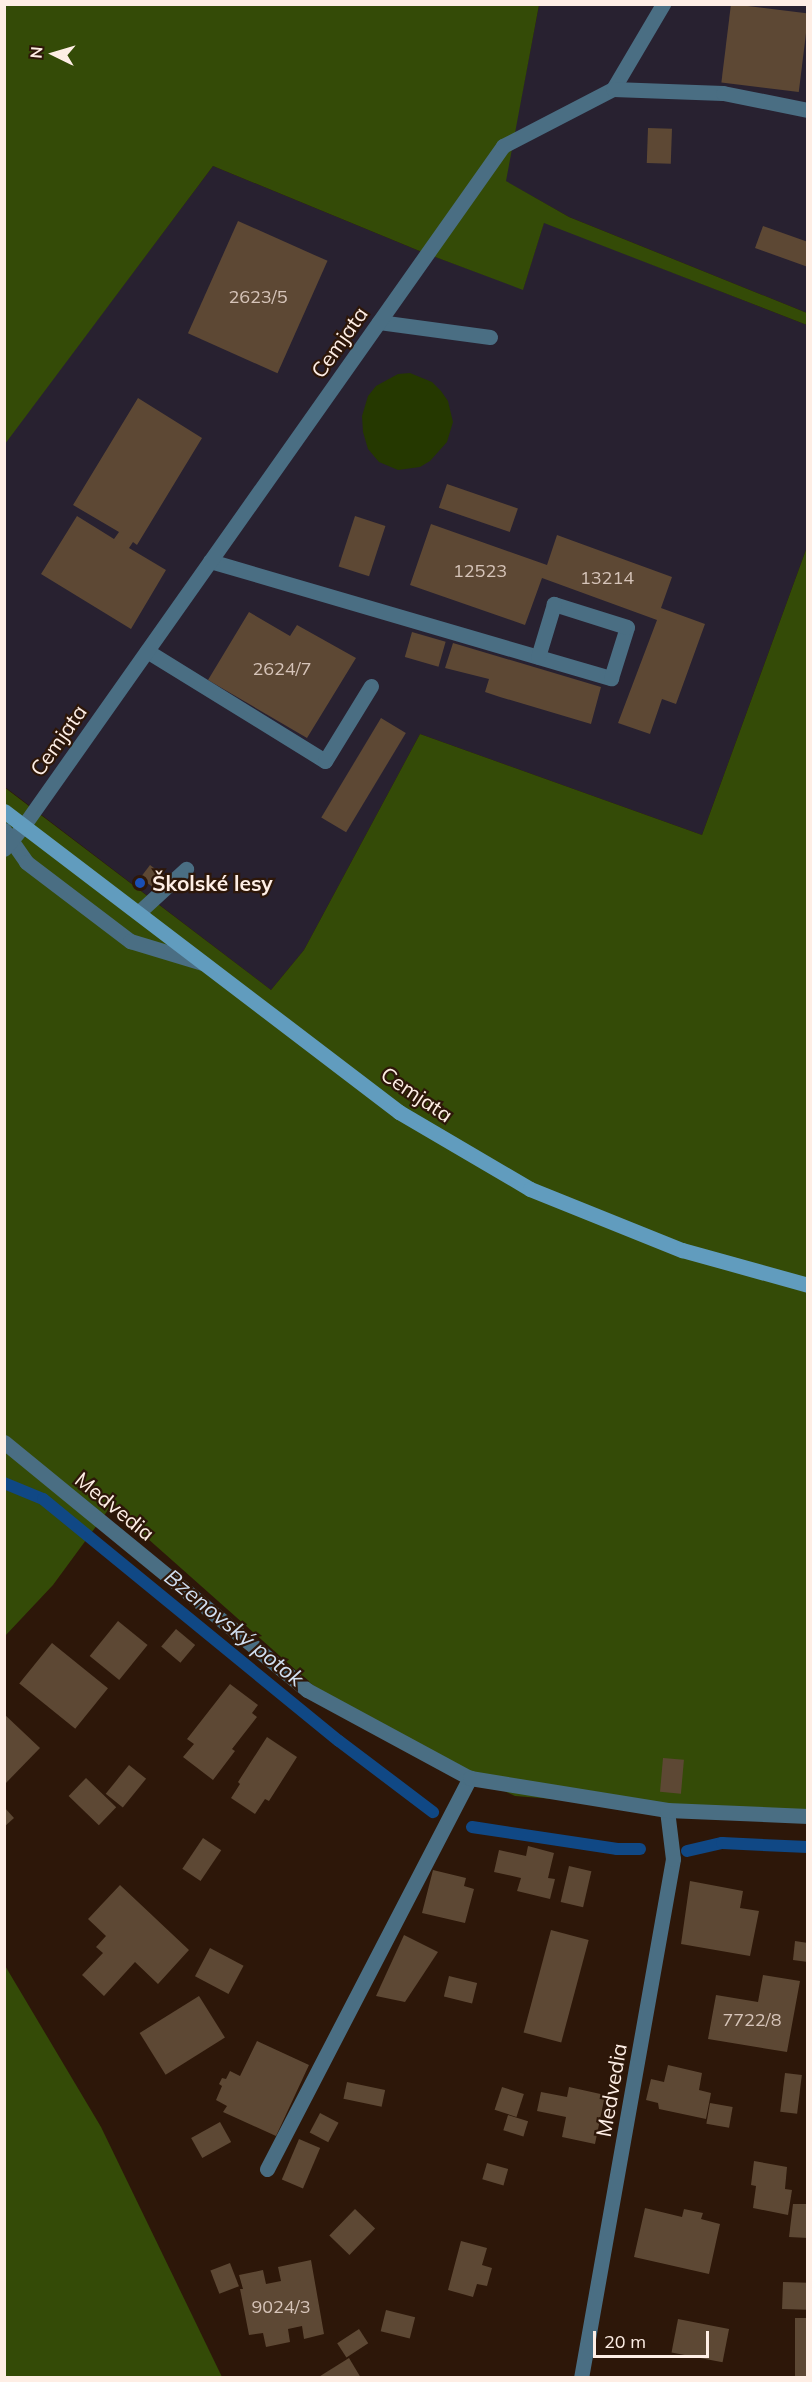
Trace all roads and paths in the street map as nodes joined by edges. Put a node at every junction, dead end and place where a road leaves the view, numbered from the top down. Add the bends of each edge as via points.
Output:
1 (663, 4) edge
2 (613, 88) junction
3 (807, 110) edge
4 (379, 322) junction
5 (490, 337) dead end
6 (210, 561) junction
7 (147, 651) junction
8 (538, 657) junction
9 (371, 686) dead end
10 (4, 811) edge
11 (24, 825) junction
12 (7, 840) edge
13 (186, 869) dead end
14 (139, 912) junction
15 (207, 964) junction
16 (807, 1285) edge
17 (4, 1442) edge
18 (470, 1778) junction
19 (667, 1810) junction
20 (807, 1816) edge
21 (267, 2169) dead end
22 (581, 2378) edge

1 - 2 street
2 - 3 street via 723,93
2 - 4 street, Cemjata via 503,146
4 - 5 street
4 - 6 street, Cemjata
6 - 7 street, Cemjata
6 - 8 street
7 - 9 street via 325,760
7 - 11 street, Cemjata
8 - 8 street via 611,678 627,627 554,604
10 - 11 main road, Cemjata
11 - 12 street
11 - 14 main road, Cemjata
12 - 15 street via 26,862 130,941
13 - 14 street
14 - 15 main road, Cemjata
15 - 16 main road, Cemjata via 399,1112 530,1189 682,1250
17 - 18 street, Medvedia via 307,1690
18 - 19 street, Medvedia
18 - 21 street
19 - 20 street, Medvedia
19 - 22 street, Medvedia via 673,1859

